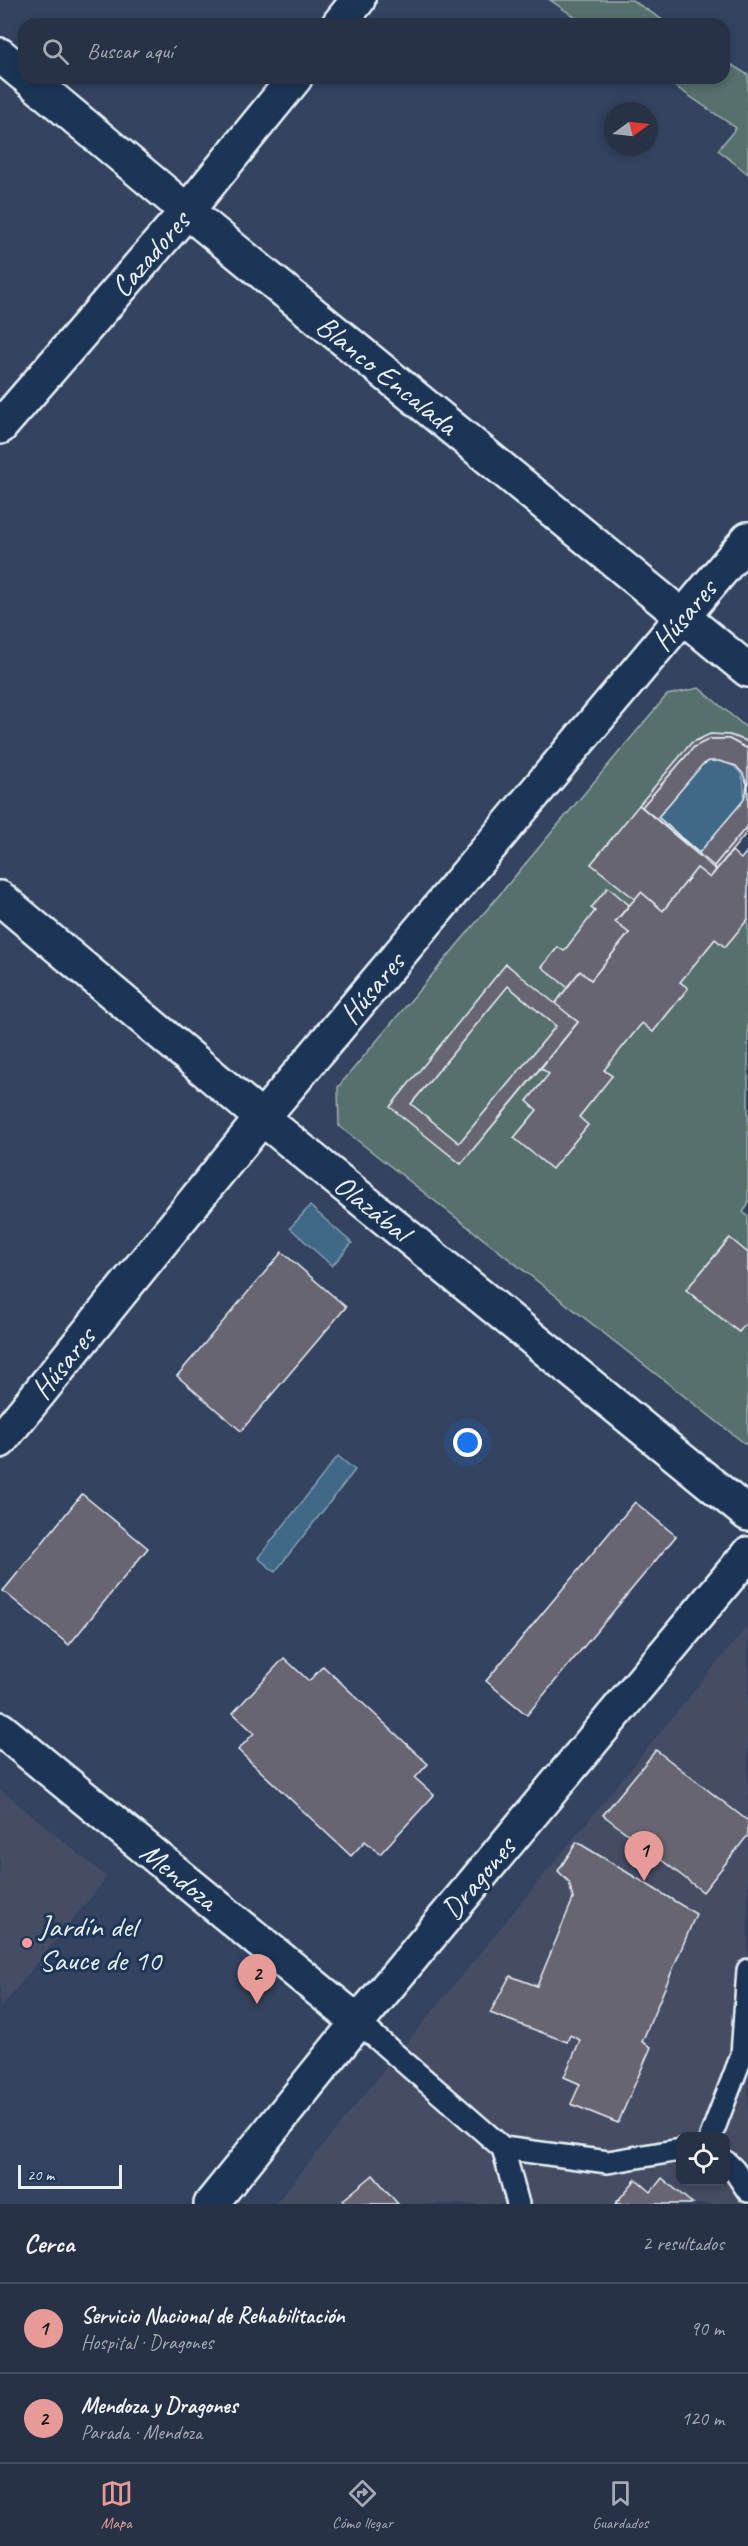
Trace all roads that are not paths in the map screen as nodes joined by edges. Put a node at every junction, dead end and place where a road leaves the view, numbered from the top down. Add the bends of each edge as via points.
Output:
1 (358, 0) edge
2 (344, 18) edge
3 (0, 55) edge
4 (18, 70) edge
5 (35, 84) edge
6 (290, 84) edge
7 (187, 211) junction
8 (0, 427) edge
9 (748, 538) edge
10 (682, 616) junction
11 (748, 670) edge
12 (0, 898) edge
13 (262, 1118) junction
14 (0, 1441) edge
15 (748, 1514) edge
16 (748, 1554) edge
17 (0, 1729) edge
18 (748, 1970) edge
19 (358, 2022) junction
20 (713, 2132) edge
21 (503, 2148) junction
22 (676, 2151) edge
23 (730, 2166) edge
24 (748, 2191) edge
25 (211, 2204) edge
26 (518, 2204) edge

1 - 2 street
3 - 4 street
5 - 7 street, Blanco Encalada
6 - 7 street, Cazadores
7 - 8 street, Cazadores
7 - 10 street, Blanco Encalada
9 - 10 street, Húsares
10 - 11 street, Blanco Encalada
10 - 13 street, Húsares
12 - 13 street, Olazábal
13 - 14 street, Húsares
13 - 15 street, Olazábal
16 - 19 street, Dragones
17 - 19 street, Mendoza
18 - 20 lane via 742,2055
19 - 21 lane
19 - 25 street, Dragones
21 - 22 lane via 608,2162
21 - 26 lane
23 - 24 lane

